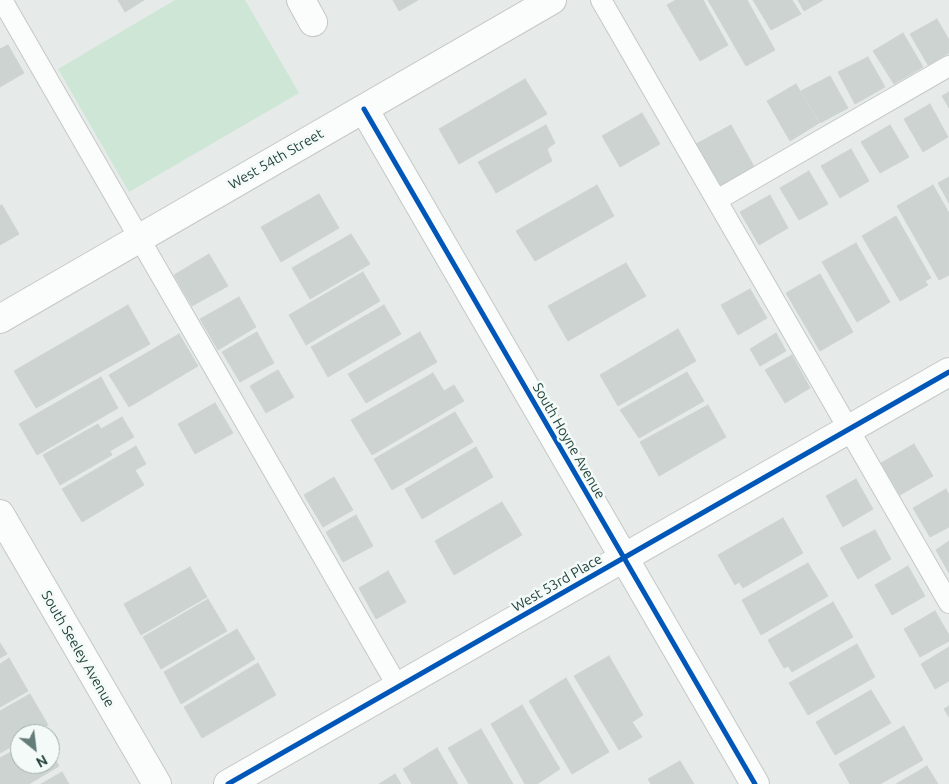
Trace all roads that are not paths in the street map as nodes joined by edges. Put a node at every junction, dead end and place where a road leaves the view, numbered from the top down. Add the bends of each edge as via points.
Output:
1 (2, 0) edge
2 (552, 0) edge
3 (602, 0) edge
4 (949, 66) edge
5 (364, 109) junction
6 (717, 200) junction
7 (140, 238) junction
8 (0, 319) edge
9 (949, 372) edge
10 (849, 429) junction
11 (0, 514) edge
12 (624, 558) junction
13 (949, 603) edge
14 (398, 687) junction
15 (749, 782) edge
16 (157, 784) edge
17 (228, 784) edge

1 - 7 lane
2 - 5 street, West 54th Street
3 - 6 lane
4 - 6 lane
5 - 7 street, West 54th Street
5 - 12 street, South Hoyne Avenue
6 - 10 lane
7 - 8 street, West 54th Street
7 - 14 lane
9 - 10 street, West 53rd Place
10 - 12 street, West 53rd Place
10 - 13 lane
11 - 16 street, South Seeley Avenue
12 - 14 street, West 53rd Place
12 - 15 street, South Hoyne Avenue
14 - 17 street, West 53rd Place

